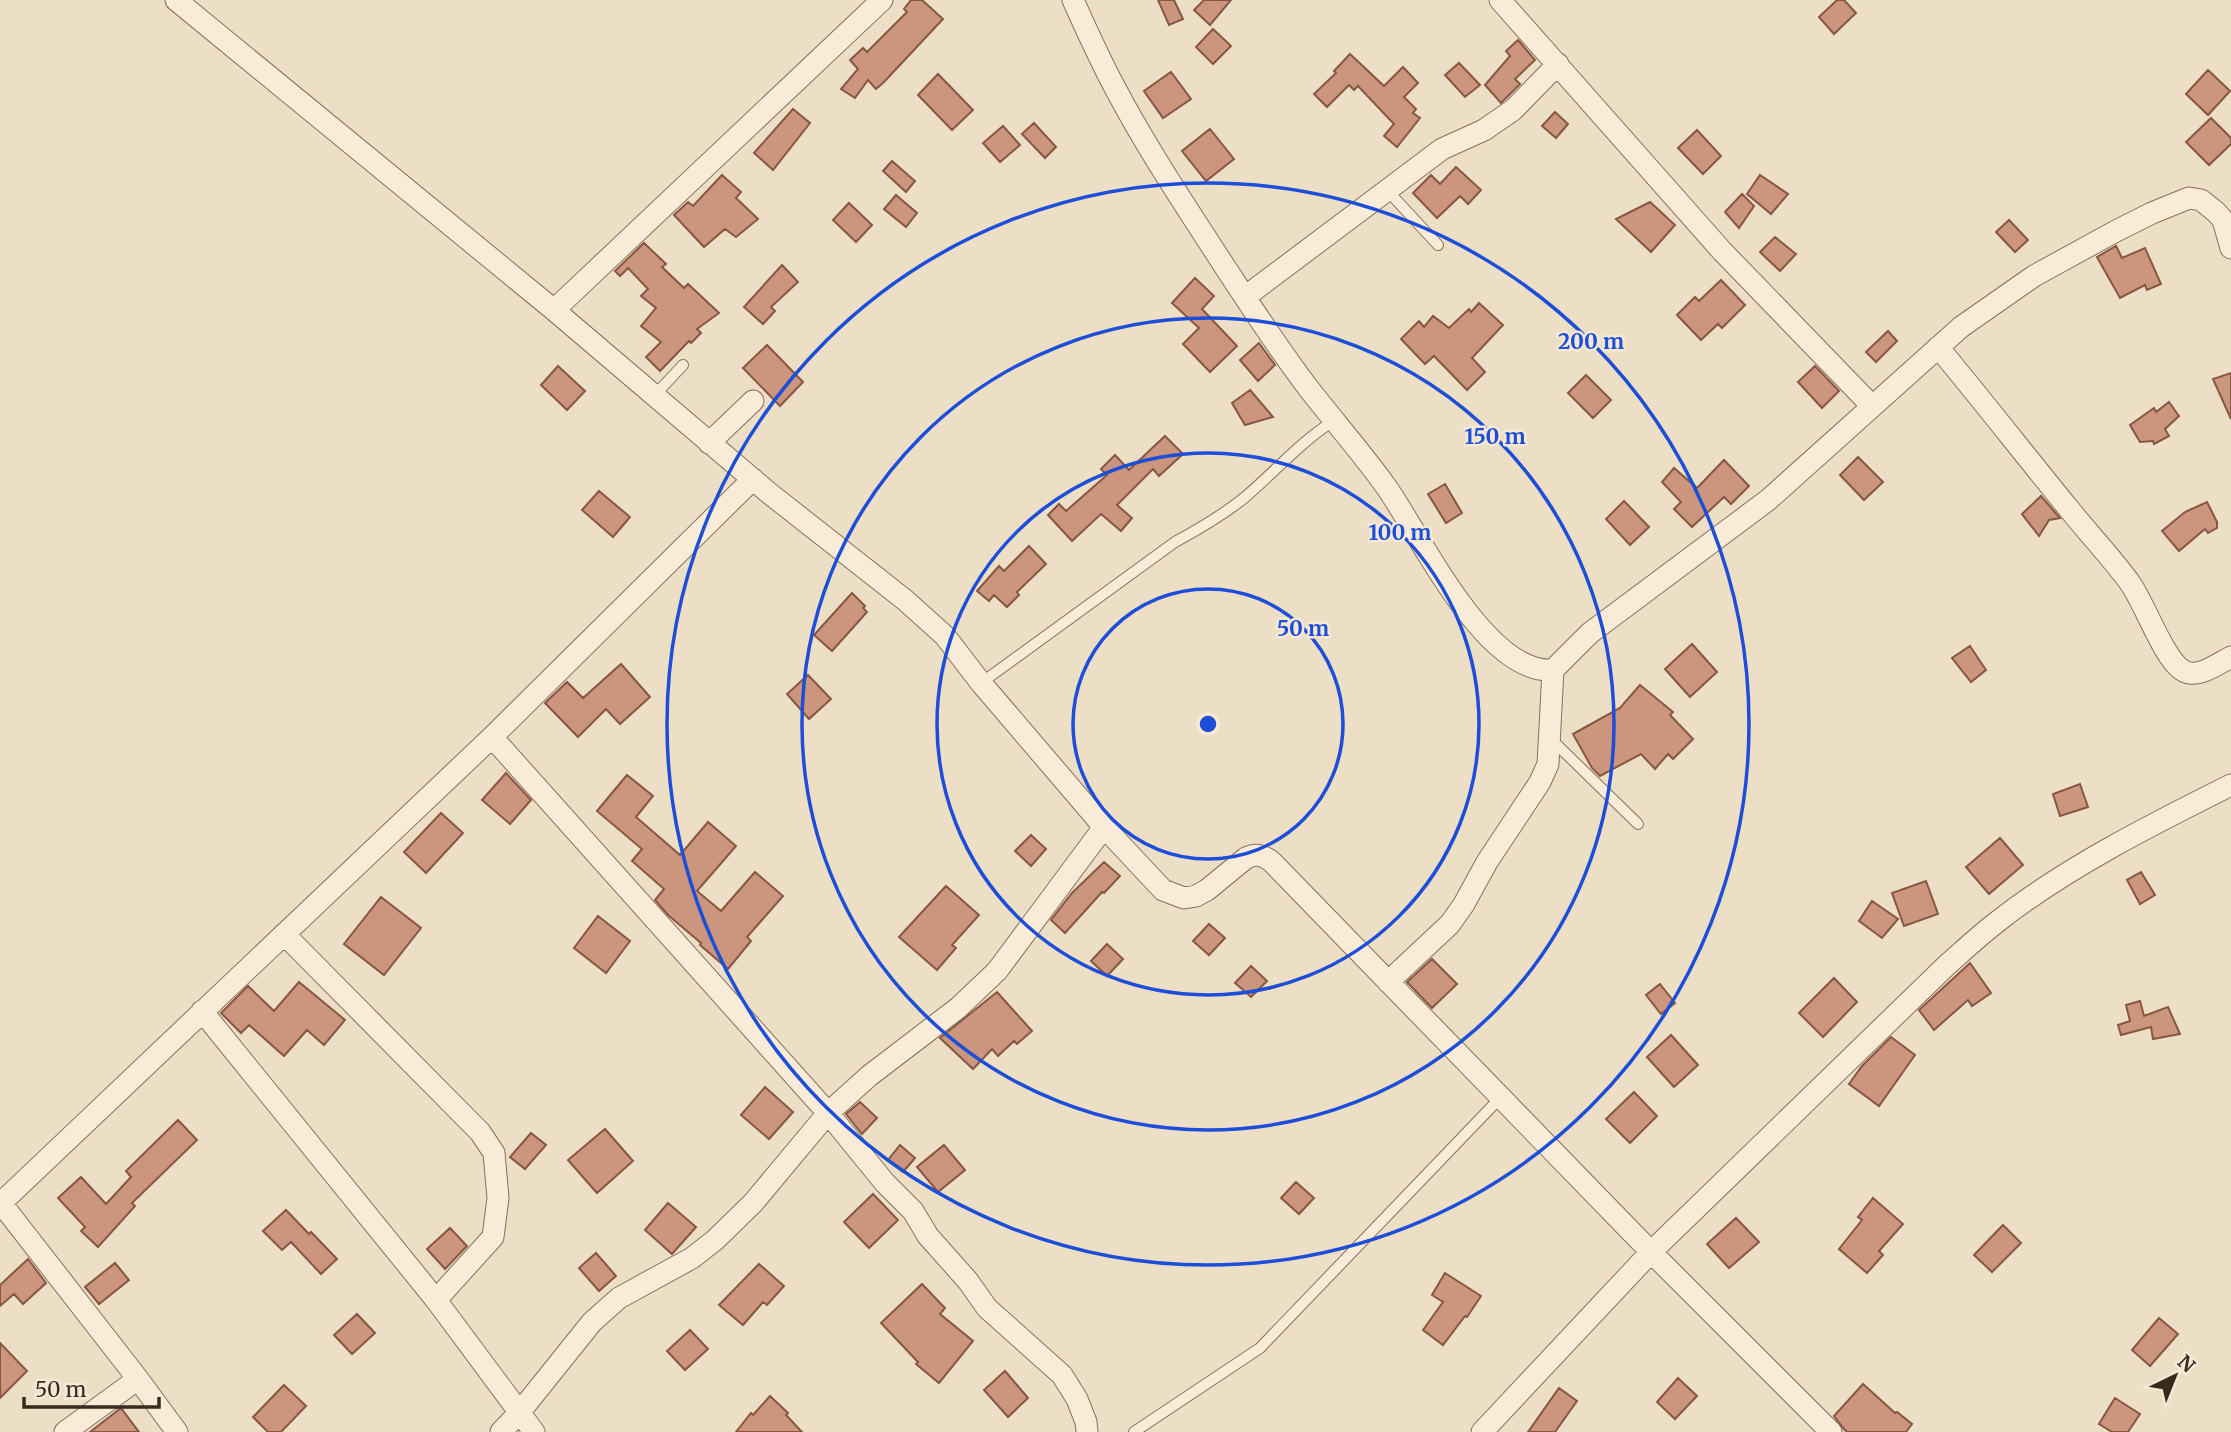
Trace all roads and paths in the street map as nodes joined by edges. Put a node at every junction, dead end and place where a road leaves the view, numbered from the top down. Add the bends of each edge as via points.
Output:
1 (176, 0) edge
2 (882, 0) edge
3 (1073, 0) edge
4 (1500, 0) edge
5 (1558, 64) junction
6 (1386, 190) junction
7 (1438, 245) dead end
8 (2231, 248) edge
9 (1245, 297) junction
10 (554, 310) junction
11 (1938, 346) junction
12 (683, 365) dead end
13 (654, 396) junction
14 (753, 401) dead end
15 (1871, 405) junction
16 (1335, 420) junction
17 (709, 443) junction
18 (753, 480) junction
19 (2231, 657) edge
20 (1553, 670) junction
21 (981, 683) junction
22 (492, 737) junction
23 (1551, 739) junction
24 (2231, 785) edge
25 (1637, 824) dead end
26 (1104, 827) junction
27 (284, 934) junction
28 (1388, 982) junction
29 (202, 1011) junction
30 (1501, 1097) junction
31 (828, 1113) junction
32 (1, 1204) edge
33 (1651, 1252) junction
34 (436, 1300) junction
35 (138, 1380) junction
36 (519, 1413) junction
37 (65, 1432) edge
38 (177, 1432) edge
39 (501, 1432) edge
40 (534, 1432) edge
41 (1087, 1432) edge
42 (1134, 1432) edge
43 (1482, 1432) edge
44 (1831, 1432) edge

1 - 10 street
2 - 10 street
3 - 9 street via 1113,85
4 - 5 street
5 - 6 street via 1513,110 1484,130 1442,149
5 - 15 street via 1722,251
6 - 7 lane
6 - 9 street
8 - 11 street via 2223,220 2201,200 2189,198 2034,276
9 - 16 street
10 - 13 street
11 - 15 street
11 - 19 street via 2111,558 2180,668 2200,673
12 - 13 lane
13 - 17 street
14 - 17 street
15 - 20 street via 1768,500 1590,633
16 - 20 street via 1486,636 1520,663
16 - 21 lane via 1243,499 1175,542
17 - 18 street
18 - 21 street via 905,600 945,636
18 - 22 street
20 - 23 street
21 - 26 street
22 - 27 street
22 - 31 street
23 - 25 lane
23 - 28 street via 1540,782 1450,925
24 - 33 street via 2134,834 1998,921
26 - 28 street via 1163,890 1184,898 1207,890 1246,858 1266,858
26 - 31 street via 997,971
27 - 29 street
27 - 34 street via 480,1132 494,1153 498,1198 494,1237
28 - 30 street
29 - 32 street
29 - 34 street
30 - 33 street
30 - 42 lane via 1260,1348
31 - 36 street via 753,1203 715,1240 692,1258 619,1298 592,1322
31 - 41 street via 885,1183 914,1210 928,1236 987,1308 1062,1375 1077,1399
32 - 35 street
33 - 43 street
33 - 44 street
34 - 36 street
35 - 37 street
35 - 38 street
36 - 39 street
36 - 40 street

